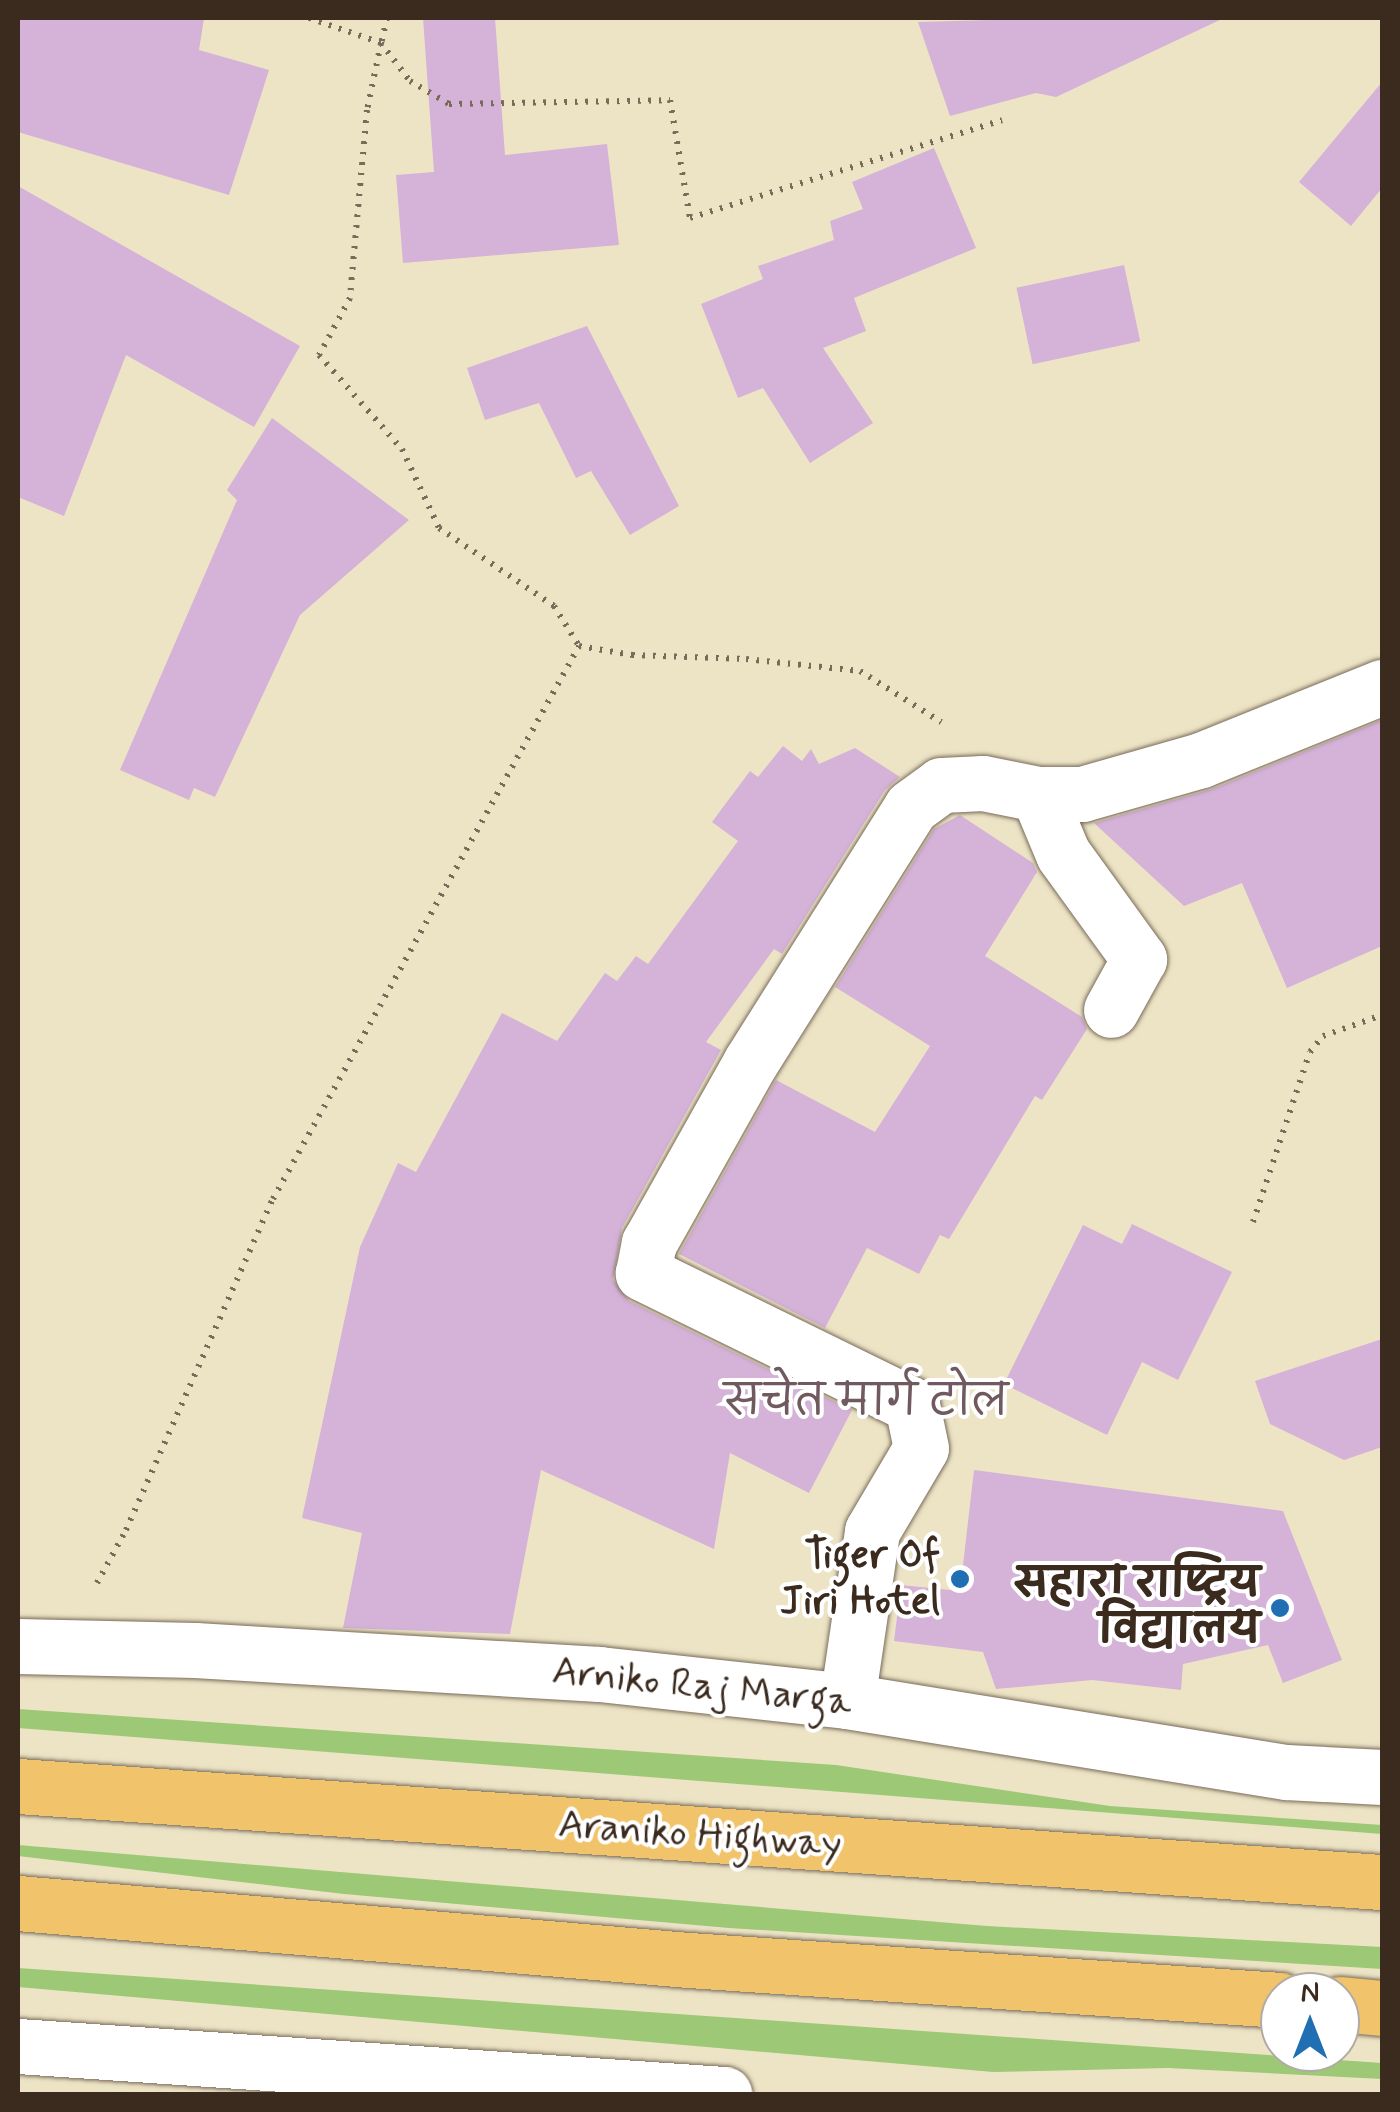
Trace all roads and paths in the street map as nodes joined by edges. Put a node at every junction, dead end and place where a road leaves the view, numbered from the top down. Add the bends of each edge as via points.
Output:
1 (309, 18) edge
2 (387, 18) edge
3 (381, 43) junction
4 (1002, 120) dead end
5 (579, 646) junction
6 (1382, 687) edge
7 (952, 728) dead end
8 (1038, 794) junction
9 (1112, 1010) dead end
10 (1382, 1014) edge
11 (1253, 1222) dead end
12 (42, 1647) edge
13 (847, 1700) junction
14 (1382, 1777) edge
15 (18, 1786) edge
16 (1382, 1882) edge
17 (18, 1903) edge
18 (1260, 1999) edge
19 (18, 2046) edge
20 (724, 2094) edge

1 - 3 path
2 - 3 path
3 - 4 path via 410,81 449,104 670,100 690,218
3 - 5 path via 366,110 350,298 318,355 402,449 439,528 554,606
5 - 7 path via 860,672
5 - 12 path via 273,1198 126,1530 86,1602
6 - 8 street via 1201,760 1082,794
8 - 9 street via 1064,854 1139,959
8 - 13 street via 983,782 941,785 912,807 750,1063 649,1243 643,1273 912,1405 920,1448 872,1531
10 - 11 path via 1322,1036 1310,1052
12 - 13 street, Arniko Raj Marga via 599,1674
13 - 14 street, Arniko Raj Marga via 1286,1772
15 - 16 highway, Araniko Highway
17 - 18 highway
19 - 20 street

